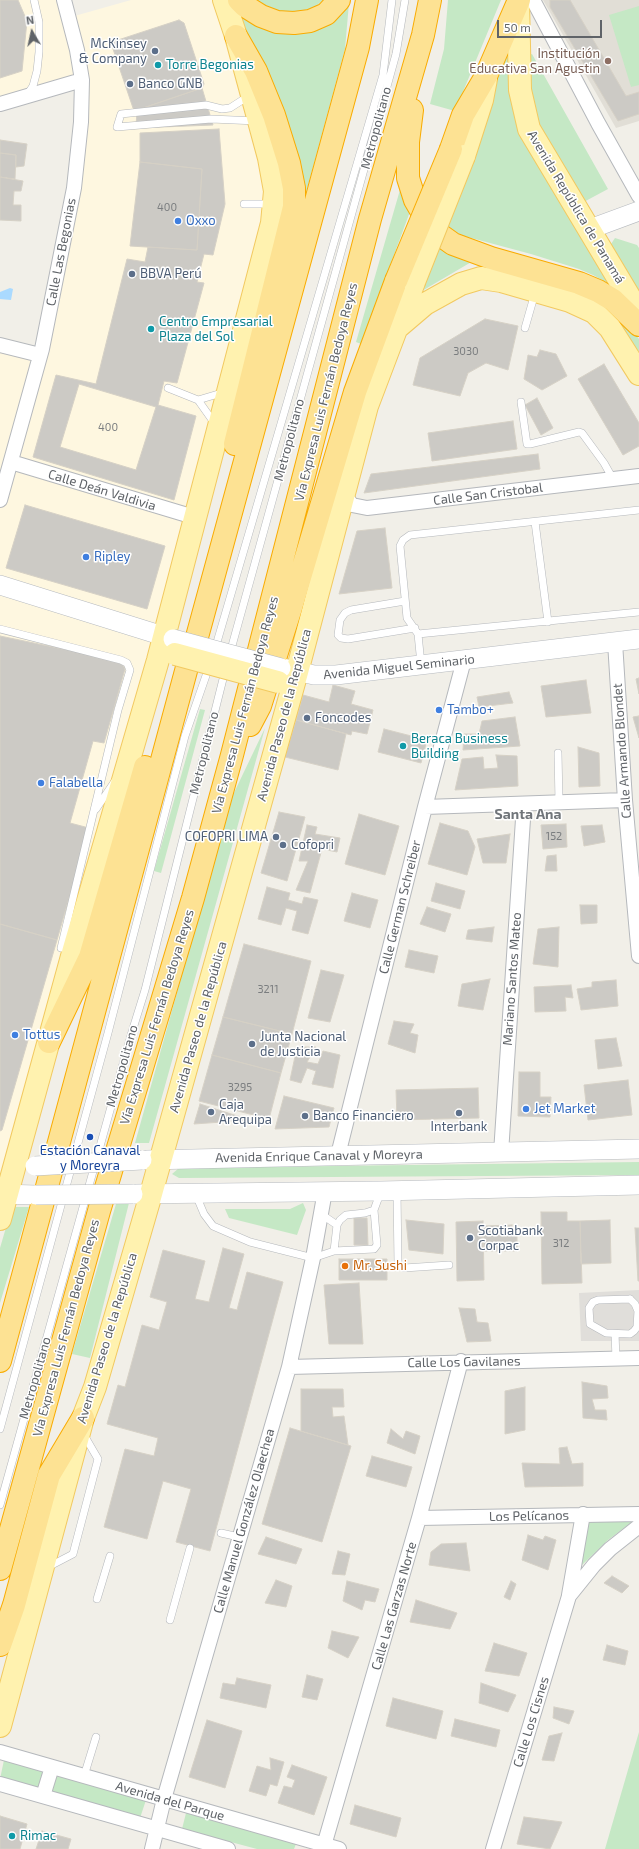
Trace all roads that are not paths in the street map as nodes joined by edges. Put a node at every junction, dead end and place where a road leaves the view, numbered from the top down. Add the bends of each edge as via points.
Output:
1 (34, 0) edge
2 (64, 0) edge
3 (224, 0) edge
4 (239, 0) edge
5 (339, 0) edge
6 (367, 0) edge
7 (392, 0) edge
8 (405, 0) edge
9 (430, 0) edge
10 (524, 0) edge
11 (423, 34) junction
12 (236, 36) junction
13 (82, 80) junction
14 (249, 85) junction
15 (26, 96) junction
16 (0, 104) edge
17 (259, 121) junction
18 (639, 196) edge
19 (244, 204) dead end
20 (275, 204) junction
21 (639, 211) edge
22 (590, 229) junction
23 (405, 281) junction
24 (536, 290) junction
25 (639, 313) edge
26 (639, 325) edge
27 (525, 328) dead end
28 (396, 329) junction
29 (0, 345) edge
30 (40, 355) junction
31 (639, 374) edge
32 (168, 388) dead end
33 (229, 392) junction
34 (198, 400) junction
35 (521, 402) dead end
36 (219, 429) junction
37 (11, 462) junction
38 (639, 476) edge
39 (613, 479) junction
40 (343, 493) junction
41 (0, 500) edge
42 (639, 510) edge
43 (194, 517) junction
44 (229, 518) junction
45 (535, 522) junction
46 (0, 585) edge
47 (405, 601) junction
48 (639, 612) edge
49 (548, 622) junction
50 (0, 629) edge
51 (416, 631) junction
52 (197, 637) junction
53 (639, 639) edge
54 (615, 642) junction
55 (168, 647) junction
56 (464, 660) junction
57 (421, 664) junction
58 (286, 680) junction
59 (558, 753) dead end
60 (232, 755) junction
61 (124, 774) junction
62 (625, 800) junction
63 (559, 802) junction
64 (524, 804) junction
65 (425, 807) junction
66 (94, 812) junction
67 (61, 948) dead end
68 (639, 956) edge
69 (49, 1042) junction
70 (639, 1149) edge
71 (501, 1153) junction
72 (338, 1155) junction
73 (151, 1160) junction
74 (17, 1166) edge
75 (639, 1185) edge
76 (325, 1191) junction
77 (389, 1191) junction
78 (194, 1192) junction
79 (142, 1194) junction
80 (3, 1195) edge
81 (374, 1210) junction
82 (321, 1214) junction
83 (0, 1219) edge
84 (337, 1225) junction
85 (334, 1251) junction
86 (313, 1258) junction
87 (449, 1265) dead end
88 (615, 1334) junction
89 (616, 1358) junction
90 (639, 1358) edge
91 (0, 1361) edge
92 (461, 1362) junction
93 (289, 1367) junction
94 (81, 1423) junction
95 (0, 1429) edge
96 (0, 1505) edge
97 (583, 1514) junction
98 (639, 1514) edge
99 (419, 1518) junction
100 (639, 1526) edge
101 (221, 1534) dead end
102 (239, 1538) junction
103 (190, 1548) dead end
104 (110, 1556) dead end
105 (0, 1569) edge
106 (569, 1596) junction
107 (97, 1599) dead end
108 (170, 1620) dead end
109 (0, 1645) edge
110 (0, 1726) edge
111 (96, 1737) dead end
112 (0, 1752) edge
113 (52, 1767) junction
114 (84, 1776) junction
115 (0, 1784) edge
116 (43, 1796) junction
117 (164, 1799) junction
118 (157, 1829) junction
119 (323, 1847) edge
120 (152, 1849) edge
121 (228, 1849) edge
122 (339, 1849) edge
123 (493, 1849) edge

1 - 15 lane via 39,22 39,52 33,86
2 - 13 street, Calle Las Begonias
3 - 12 main road
4 - 5 highway via 261,16 277,22 294,23 322,16
6 - 44 highway via 358,47
7 - 95 lane, Metropolitano via 384,75 205,681 186,736
8 - 96 lane, Metropolitano via 396,54 220,690 145,990 128,1042
9 - 11 highway, Vía Expresa Luis Fernán Bedoya Reyes
10 - 18 street
10 - 22 main road, Avenida República de Panamá via 520,90 529,129
10 - 23 highway, bridge via 486,76 463,115 458,153
11 - 26 highway via 408,142 407,169 415,200 432,228 446,240 460,247 598,291 613,300
11 - 60 highway, Vía Expresa Luis Fernán Bedoya Reyes via 370,219
12 - 14 main road
12 - 44 highway via 256,71 277,122 289,163 294,188 294,207 235,440 229,488
13 - 15 street
13 - 30 street, Calle Las Begonias via 74,188
14 - 17 main road
14 - 17 lane via 244,99 230,108 206,105 121,114 116,127 211,119
15 - 16 street
17 - 20 main road via 273,178
19 - 20 lane
20 - 33 main road
21 - 22 street
22 - 25 main road, Avenida República de Panamá
23 - 28 main road, Avenida Paseo de la República
23 - 60 highway via 355,392 260,706
24 - 27 lane
24 - 28 main road via 489,278 471,280 425,304
24 - 31 main road via 583,305 594,312 610,328
28 - 40 main road, Avenida Paseo de la República via 367,406
29 - 30 street
30 - 37 street, Calle Las Begonias
32 - 34 lane
33 - 34 lane
33 - 36 main road
34 - 36 lane
35 - 39 lane via 527,444 582,433
36 - 43 main road
37 - 41 street, Calle Las Begonias
37 - 43 street, Calle Deán Valdivia
38 - 39 street, Calle San Cristobal
39 - 40 street, Calle San Cristobal via 367,508 352,504
40 - 58 main road, Avenida Paseo de la República
42 - 45 lane
43 - 55 main road
44 - 52 highway
45 - 47 lane via 410,535 402,540 400,546
45 - 49 lane
46 - 55 street
47 - 51 lane via 407,618
47 - 51 lane via 345,613 340,620 338,635 341,638 348,638
48 - 49 lane
49 - 51 lane
50 - 66 lane via 121,660 130,670
51 - 57 lane
52 - 69 highway via 168,683 90,957
52 - 91 highway
53 - 54 street, Avenida Miguel Seminario
54 - 56 street, Avenida Miguel Seminario
54 - 62 street, Calle Armando Blondet
55 - 58 main road, bridge
55 - 61 main road
56 - 57 street, Avenida Miguel Seminario
56 - 65 street, Calle German Schreiber
57 - 58 street, Avenida Miguel Seminario
58 - 73 main road, Avenida Paseo de la República
59 - 63 lane
60 - 105 highway, Vía Expresa Luis Fernán Bedoya Reyes via 193,898 99,1211
61 - 66 lane via 110,787
61 - 69 main road
62 - 63 street
62 - 68 street, Calle Armando Blondet
63 - 64 street
64 - 65 street
64 - 71 street, Mariano Santos Mateo
65 - 72 street, Calle German Schreiber
66 - 67 lane
69 - 74 main road
70 - 71 street, Avenida Enrique Canaval y Moreyra
71 - 72 street, Avenida Enrique Canaval y Moreyra
72 - 73 street, Avenida Enrique Canaval y Moreyra
73 - 74 street, Avenida Enrique Canaval y Moreyra, bridge
73 - 79 main road, Avenida Paseo de la República
74 - 80 main road
75 - 77 street
76 - 77 street
76 - 78 street
76 - 82 street, Calle Manuel González Olaechea
77 - 81 lane
77 - 87 lane via 398,1264 404,1268
78 - 79 street
78 - 86 lane via 212,1226 250,1242
79 - 80 street, bridge
79 - 94 main road, Avenida Paseo de la República via 94,1387
80 - 83 main road
81 - 84 lane via 346,1214
81 - 85 lane via 377,1245 374,1249
82 - 84 lane
82 - 86 street, Calle Manuel González Olaechea
84 - 85 lane
85 - 86 lane
86 - 93 street, Calle Manuel González Olaechea
88 - 88 lane via 630,1334 638,1327 638,1311 635,1304 630,1299 593,1302 589,1308 590,1324 606,1333
88 - 89 lane
89 - 90 street, Calle Los Gavilanes
89 - 92 street, Calle Los Gavilanes
92 - 93 street, Calle Los Gavilanes
92 - 99 street, Calle Las Garzas Norte
93 - 102 street, Calle Manuel González Olaechea
94 - 109 highway via 49,1475 14,1605
94 - 110 main road, Avenida Paseo de la República
97 - 98 street, Los Pelícanos
97 - 99 street, Los Pelícanos
97 - 106 street, Calle Los Cisnes
99 - 119 street, Calle Las Garzas Norte
100 - 106 street, Calle Los Cisnes via 610,1548
101 - 102 lane
102 - 117 street, Calle Manuel González Olaechea
103 - 108 lane
104 - 107 lane
106 - 123 street, Calle Los Cisnes
111 - 114 lane
112 - 113 street, Avenida del Parque
113 - 114 street, Avenida del Parque
113 - 116 street
114 - 117 street, Avenida del Parque
115 - 116 street
116 - 118 street
117 - 118 street, Calle Manuel González Olaechea
117 - 119 street, Avenida del Parque
118 - 120 street, Calle Manuel González Olaechea
118 - 121 street
119 - 122 street, Avenida del Parque

